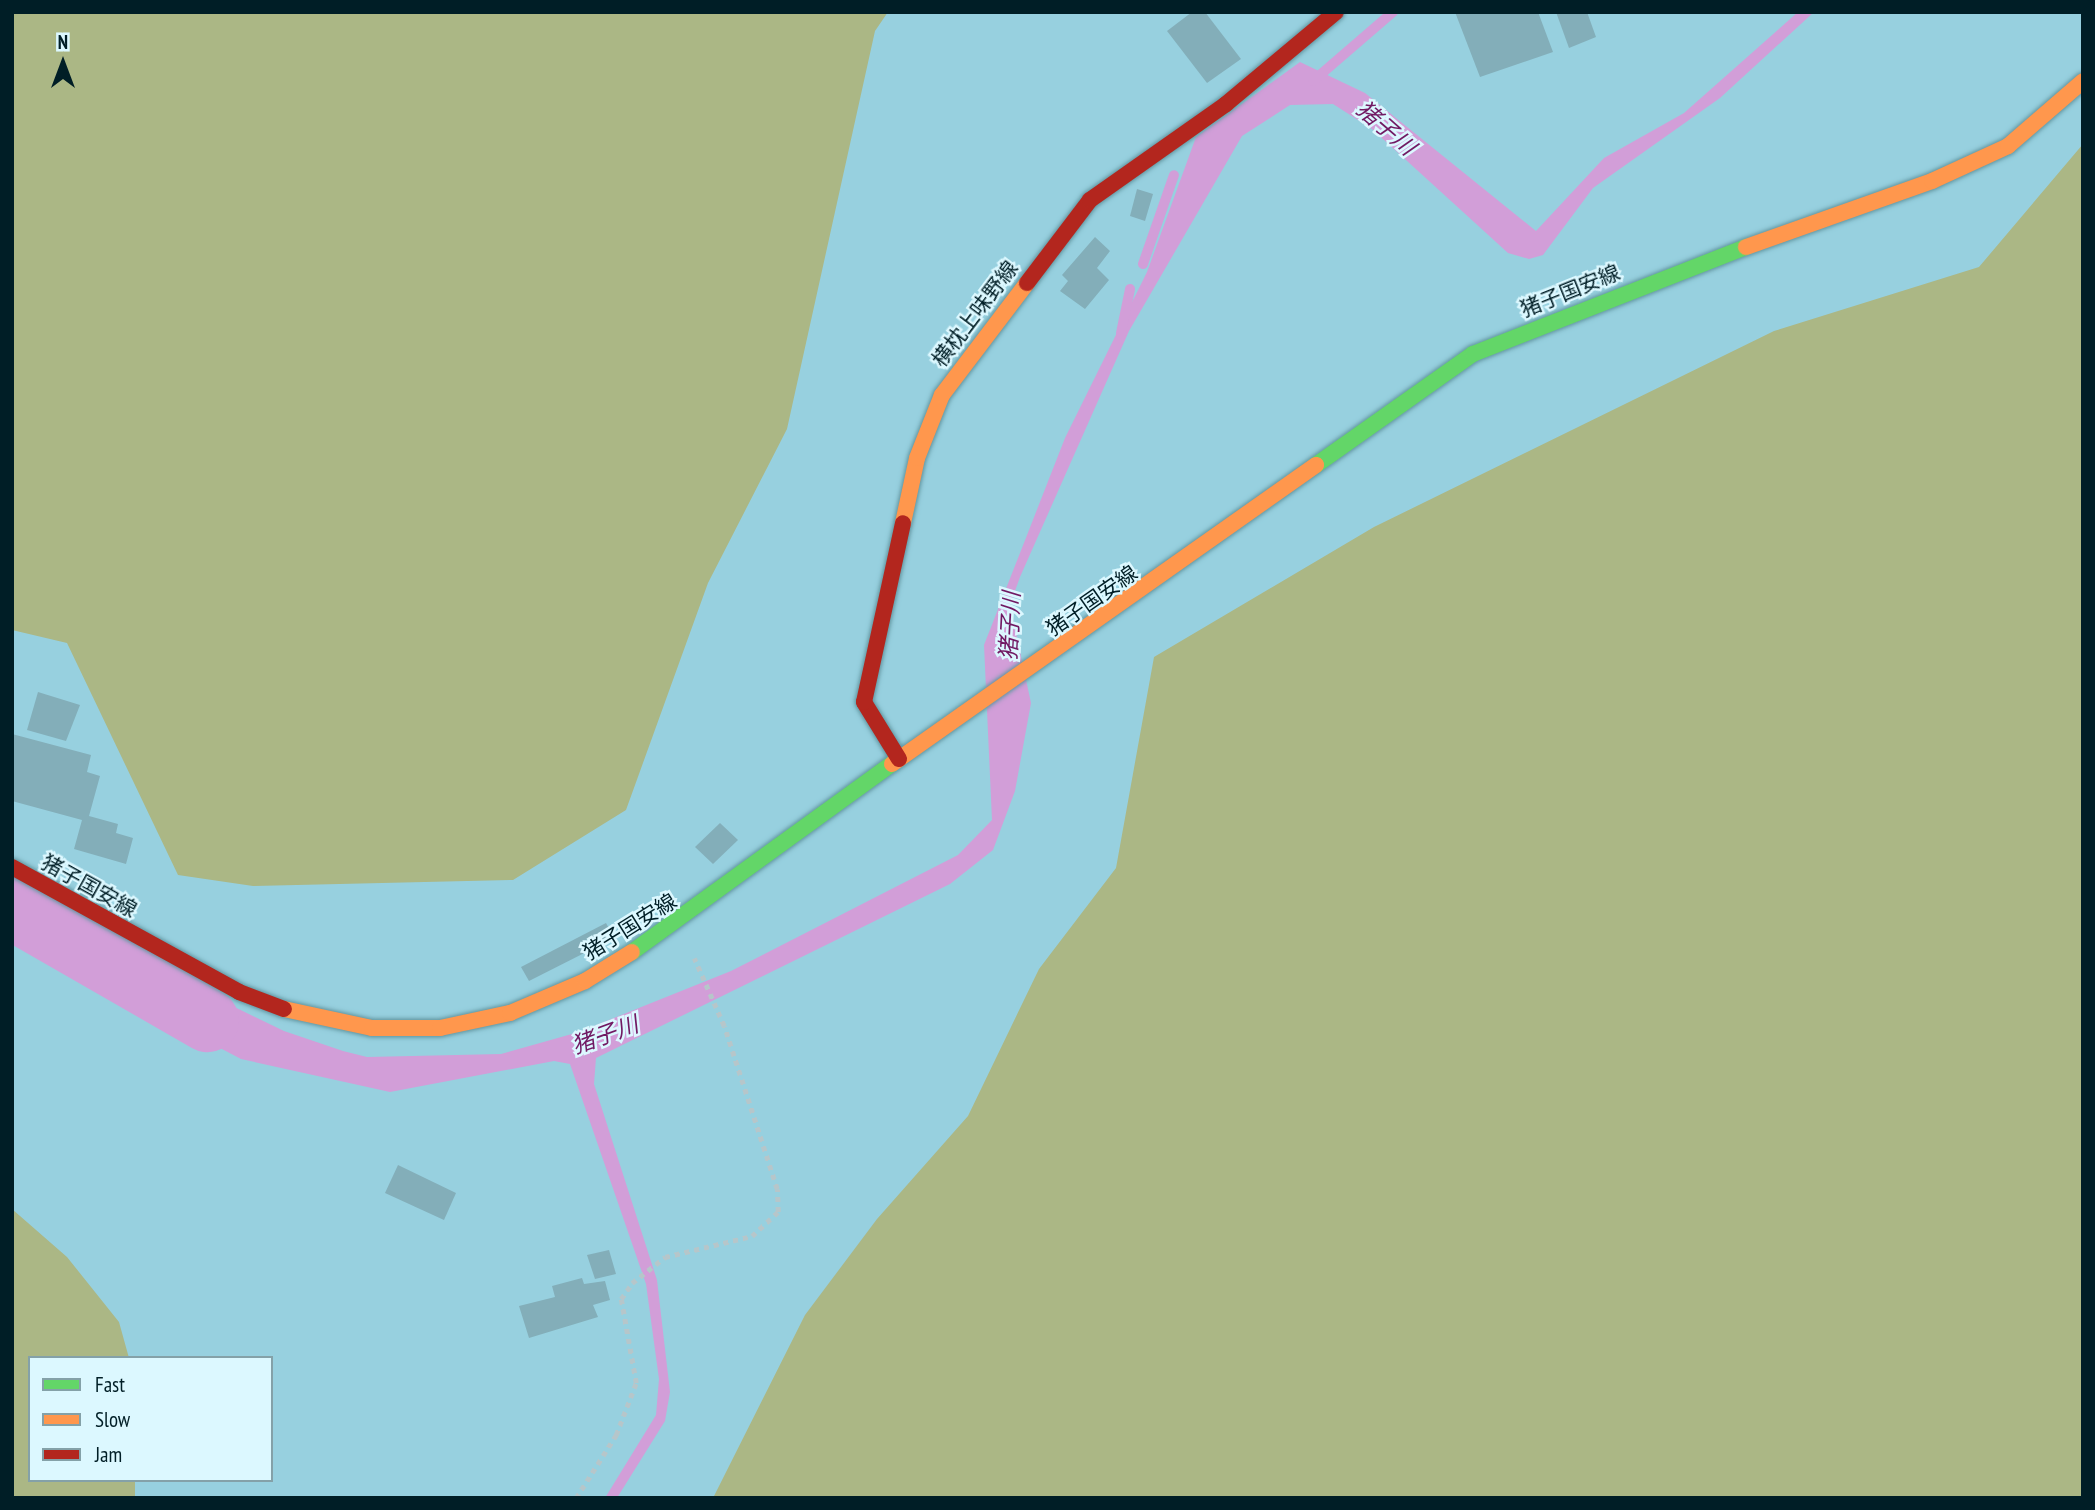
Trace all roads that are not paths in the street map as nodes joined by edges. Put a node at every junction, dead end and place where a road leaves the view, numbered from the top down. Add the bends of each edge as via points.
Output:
1 (1336, 12) edge
2 (2083, 81) edge
3 (900, 759) junction
4 (12, 867) edge

1 - 3 main road, 横枕上味野線 via 1226,104 1090,200 942,395 917,458 864,702
2 - 3 main road, 猪子国安線 via 2008,146 1932,181 1594,302 1473,354
3 - 4 main road, 猪子国安線 via 679,923 585,981 510,1013 440,1028 372,1028 299,1014 239,992

